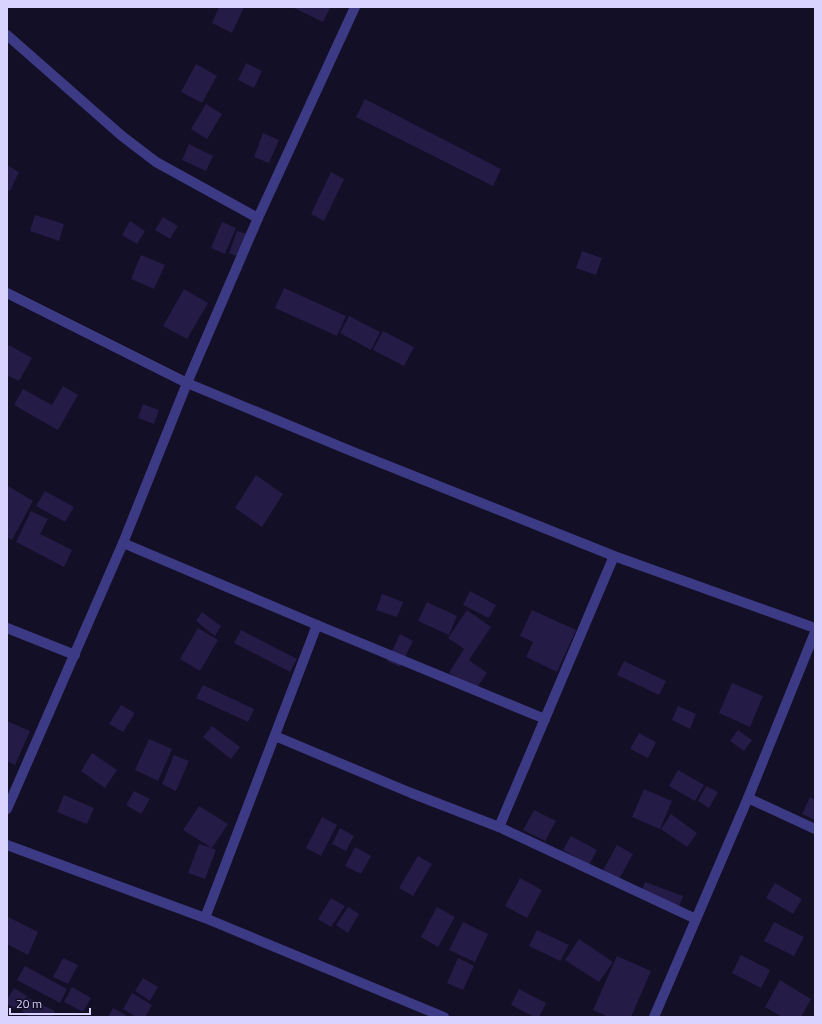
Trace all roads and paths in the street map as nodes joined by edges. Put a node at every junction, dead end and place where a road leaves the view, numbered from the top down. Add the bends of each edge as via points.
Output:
1 (355, 7) edge
2 (7, 35) edge
3 (258, 218) junction
4 (7, 293) edge
5 (187, 383) junction
6 (123, 543) junction
7 (614, 556) junction
8 (317, 626) junction
9 (7, 628) edge
10 (815, 628) edge
11 (815, 632) edge
12 (75, 655) junction
13 (545, 719) junction
14 (275, 736) junction
15 (748, 798) junction
16 (7, 809) edge
17 (499, 827) junction
18 (815, 829) edge
19 (7, 845) edge
20 (205, 918) junction
21 (696, 919) junction
22 (421, 1013) edge
23 (444, 1017) edge
24 (654, 1017) edge

1 - 3 street
2 - 3 street via 122,136 156,162
3 - 5 street
4 - 5 street
5 - 6 street
5 - 7 street
6 - 8 street
6 - 12 street
7 - 10 street
7 - 13 street
8 - 13 street
8 - 14 street
9 - 12 street
11 - 15 street
12 - 16 street
13 - 17 street
14 - 17 street
14 - 20 street
15 - 18 street
15 - 21 street
17 - 21 street
19 - 20 street
20 - 22 street
21 - 24 street
22 - 23 street

